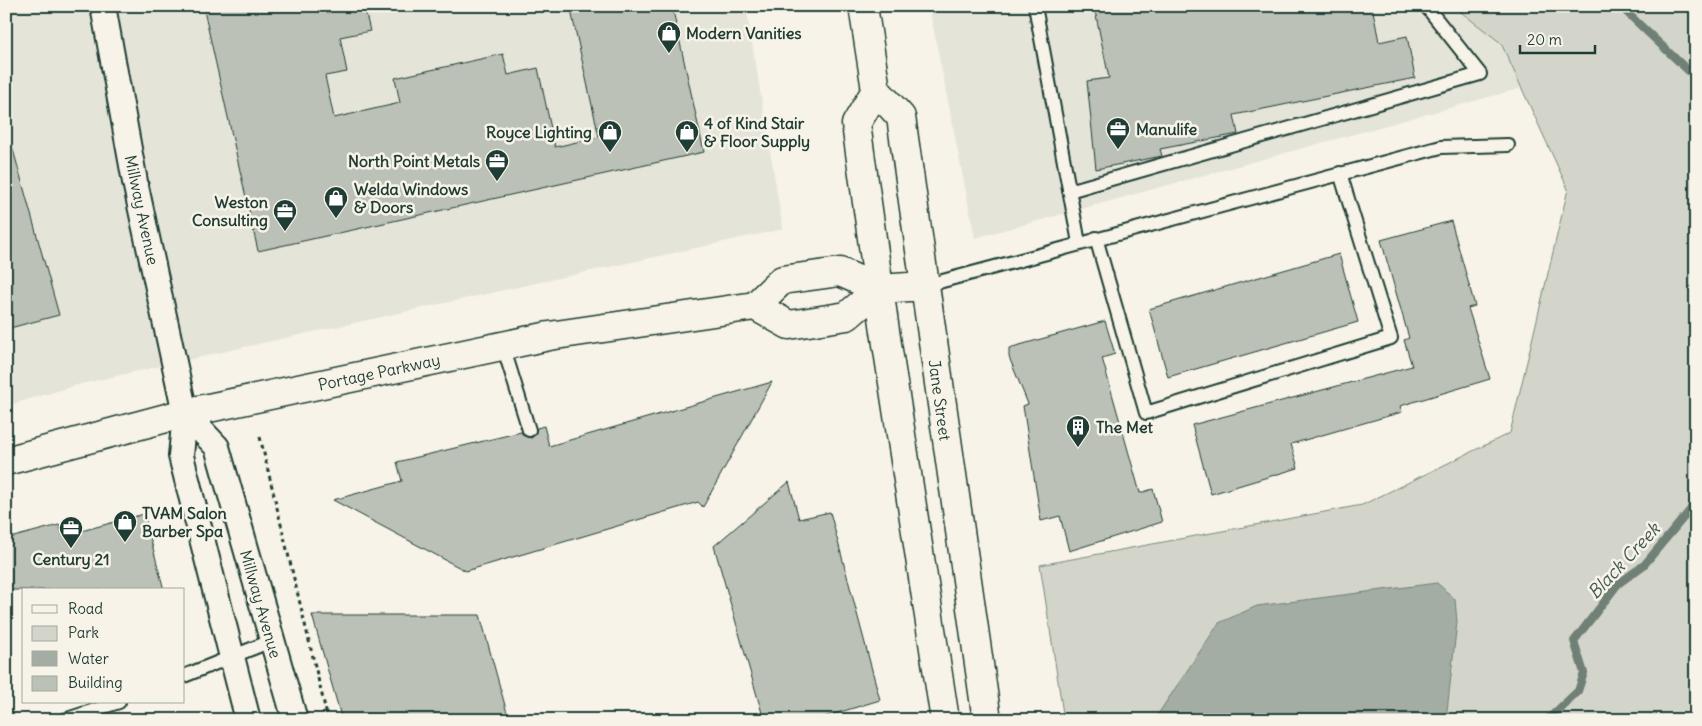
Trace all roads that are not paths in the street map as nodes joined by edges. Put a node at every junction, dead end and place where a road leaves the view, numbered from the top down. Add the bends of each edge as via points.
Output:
1 (103, 6) edge
2 (863, 6) edge
3 (1035, 6) edge
4 (1426, 6) edge
5 (876, 90) junction
6 (1508, 145) dead end
7 (1340, 173) junction
8 (1069, 191) junction
9 (1096, 238) junction
10 (1079, 243) junction
11 (924, 286) junction
12 (880, 289) junction
13 (756, 306) junction
14 (503, 346) junction
15 (185, 413) junction
16 (529, 430) dead end
17 (6, 461) edge
18 (271, 641) junction
19 (231, 657) junction
20 (185, 676) edge
21 (113, 704) edge
22 (64, 720) edge
23 (248, 720) edge
24 (295, 720) edge
25 (945, 720) edge
26 (987, 720) edge

1 - 15 street, Millway Avenue via 135,182
2 - 5 main road
3 - 8 lane
4 - 8 lane via 1480,74
5 - 11 main road, Jane Street via 901,117
5 - 12 main road via 856,124
6 - 7 lane via 1440,147
7 - 9 lane
7 - 9 lane via 1391,338 1146,413
8 - 10 lane
9 - 10 lane
10 - 11 lane
11 - 12 main road
11 - 26 main road, Jane Street
12 - 13 main road via 840,272 782,280
12 - 13 main road via 848,316 789,325
12 - 25 main road
13 - 14 main road, Portage Parkway via 548,336
14 - 15 main road, Portage Parkway
14 - 16 lane
15 - 17 main road, Portage Parkway
15 - 18 street, Millway Avenue via 217,447
15 - 19 street, Millway Avenue via 181,456
18 - 19 lane
18 - 24 street, Millway Avenue
19 - 20 lane
19 - 23 street, Millway Avenue
21 - 22 lane

